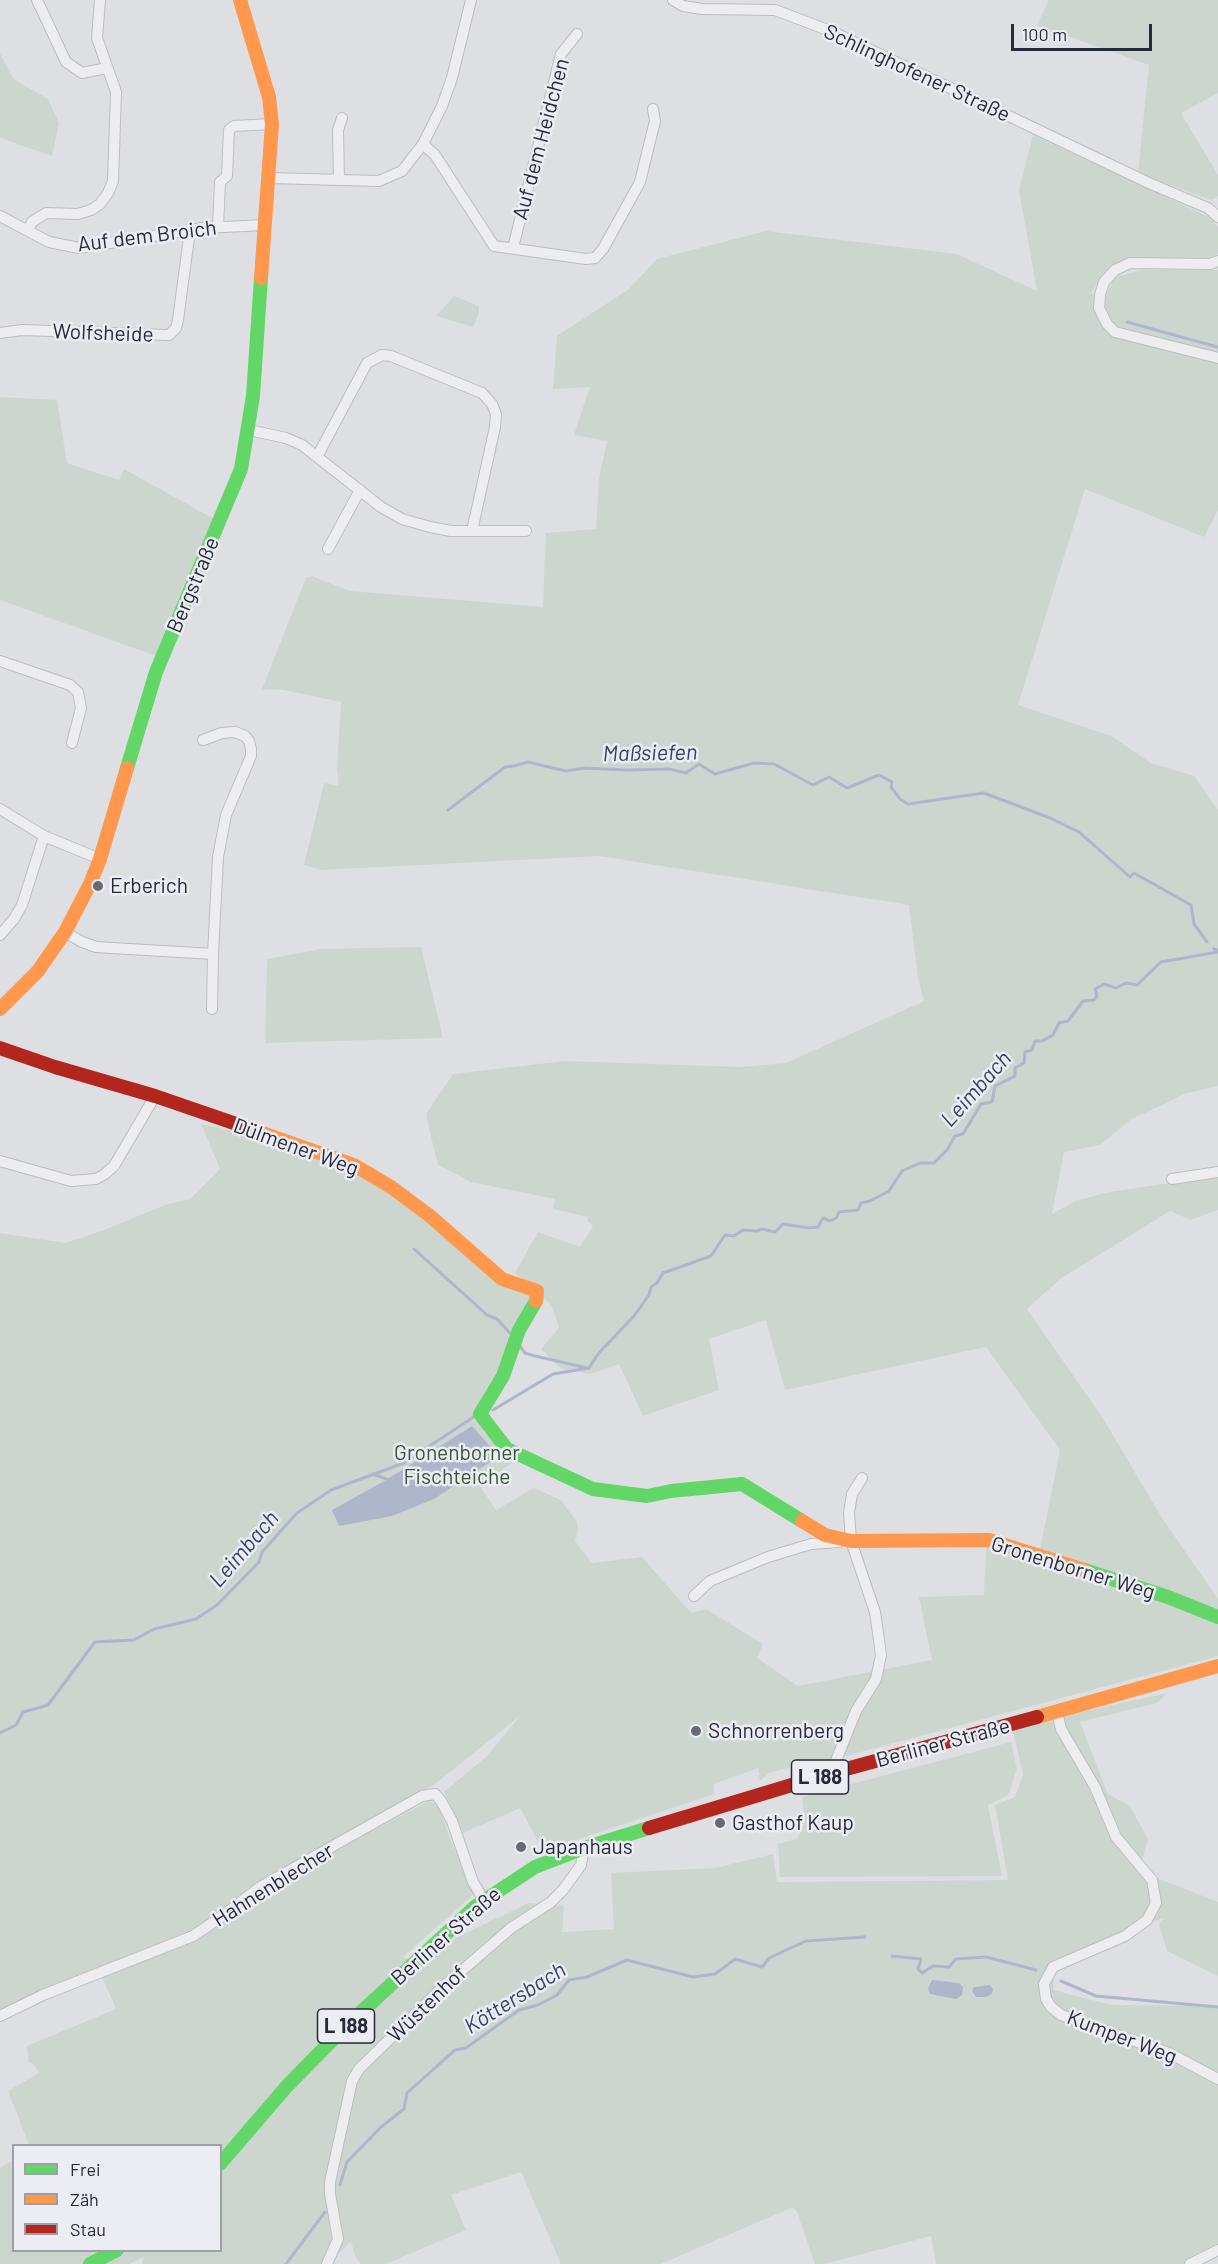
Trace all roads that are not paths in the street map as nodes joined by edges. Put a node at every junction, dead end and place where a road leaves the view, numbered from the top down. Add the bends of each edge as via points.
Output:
1 (37, 0) edge
2 (100, 0) edge
3 (240, 0) edge
4 (471, 0) edge
5 (673, 0) edge
6 (577, 34) dead end
7 (107, 68) junction
8 (653, 109) dead end
9 (342, 118) dead end
10 (272, 124) junction
11 (423, 144) junction
12 (270, 178) junction
13 (339, 180) junction
14 (1213, 205) edge
15 (0, 216) edge
16 (1218, 216) edge
17 (265, 225) junction
18 (218, 227) junction
19 (28, 230) junction
20 (190, 230) junction
21 (513, 248) junction
22 (1218, 261) edge
23 (0, 333) edge
24 (1218, 358) edge
25 (249, 430) junction
26 (318, 455) junction
27 (360, 490) junction
28 (472, 531) junction
29 (526, 531) dead end
30 (328, 549) dead end
31 (0, 661) edge
32 (204, 740) dead end
33 (72, 743) dead end
34 (0, 809) edge
35 (44, 837) junction
36 (100, 859) junction
37 (66, 932) junction
38 (0, 935) edge
39 (213, 954) junction
40 (0, 1009) edge
41 (212, 1009) dead end
42 (0, 1048) edge
43 (155, 1096) junction
44 (0, 1161) edge
45 (1218, 1172) edge
46 (1172, 1179) dead end
47 (482, 1412) joint
48 (862, 1478) dead end
49 (851, 1541) junction
50 (694, 1596) dead end
51 (1218, 1617) edge
52 (1218, 1666) edge
53 (1058, 1712) junction
54 (835, 1772) junction
55 (584, 1848) junction
56 (484, 1900) junction
57 (0, 2016) edge
58 (1218, 2079) edge
59 (222, 2162) edge
60 (1218, 2250) edge
61 (113, 2252) edge
62 (90, 2264) edge
63 (327, 2264) edge
64 (1190, 2264) edge

1 - 7 street via 66,62 82,73
2 - 7 street via 97,38
3 - 10 street, Bergstraße via 264,78
4 - 11 street via 452,78
5 - 14 street, Schlinghofener Straße via 702,9 775,10 832,32 1151,184
6 - 21 street, Auf dem Heidchen via 561,54
7 - 19 street via 116,92 114,172 108,193 91,210 38,216
8 - 21 street, Auf dem Heidchen via 655,121 640,182 595,258
9 - 13 street via 338,130
10 - 12 street, Bergstraße
10 - 18 street via 234,126 229,130 227,176 220,182
11 - 13 street via 402,171 379,181
11 - 21 street, Auf dem Heidchen via 435,155 494,246
12 - 13 street
12 - 17 street, Bergstraße
14 - 16 street, Schlinghofener Straße
15 - 19 street, Auf dem Broich
17 - 18 street, Auf dem Broich
17 - 25 street, Bergstraße
18 - 20 street, Auf dem Broich
19 - 20 street, Auf dem Broich via 49,242 79,248
20 - 23 street, Wolfsheide via 178,320 169,335 22,330
22 - 24 street via 1130,263 1115,270 1104,282 1099,308 1115,332
25 - 26 street via 286,438
25 - 36 street, Bergstraße via 232,494 156,672
26 - 27 street
26 - 28 street via 367,363 374,358 391,356 482,393 496,414
27 - 28 street via 402,519 430,527
27 - 30 street
28 - 29 street
31 - 33 street via 70,685 78,692 81,708
32 - 39 street via 235,732 245,736 251,749 226,815 218,857
34 - 35 street
35 - 36 street
35 - 38 street via 22,905
36 - 37 street, Bergstraße
37 - 39 street via 96,947
37 - 40 street, Bergstraße via 38,971
39 - 41 street
42 - 43 street, Dülmener Weg
43 - 44 street via 114,1166 96,1179 71,1181
43 - 47 street, Dülmener Weg via 354,1165 430,1216 502,1279 537,1292 536,1303 519,1330 503,1376
45 - 46 street
47 - 49 street, Gronenborner Weg via 507,1449 593,1489 647,1496 742,1484 825,1535
48 - 49 street via 852,1494
49 - 50 street, Gronenborner Weg via 811,1544 768,1557 710,1581
49 - 51 street, Gronenborner Weg via 989,1540 1168,1597
49 - 54 street via 875,1612 881,1655 876,1679 856,1711
52 - 53 street, Berliner Straße / L 188
53 - 54 street, Berliner Straße / L 188
53 - 58 street, Kumper Weg via 1061,1729 1095,1787 1116,1837 1152,1880 1156,1903 1147,1920 1125,1936 1053,1967 1044,1984 1046,1999 1061,2015 1169,2053
54 - 55 street, Berliner Straße / L 188
55 - 56 street, Berliner Straße / L 188 via 535,1867
55 - 63 street, Wüstenhof via 581,1865 551,1902 511,1928 443,1987 351,2081 330,2182 338,2239
56 - 57 street, Hahnenblecher via 441,1801 435,1794 422,1796 260,1887 193,1935
56 - 59 street, Berliner Straße / L 188 via 312,2059
60 - 64 street
61 - 62 street

